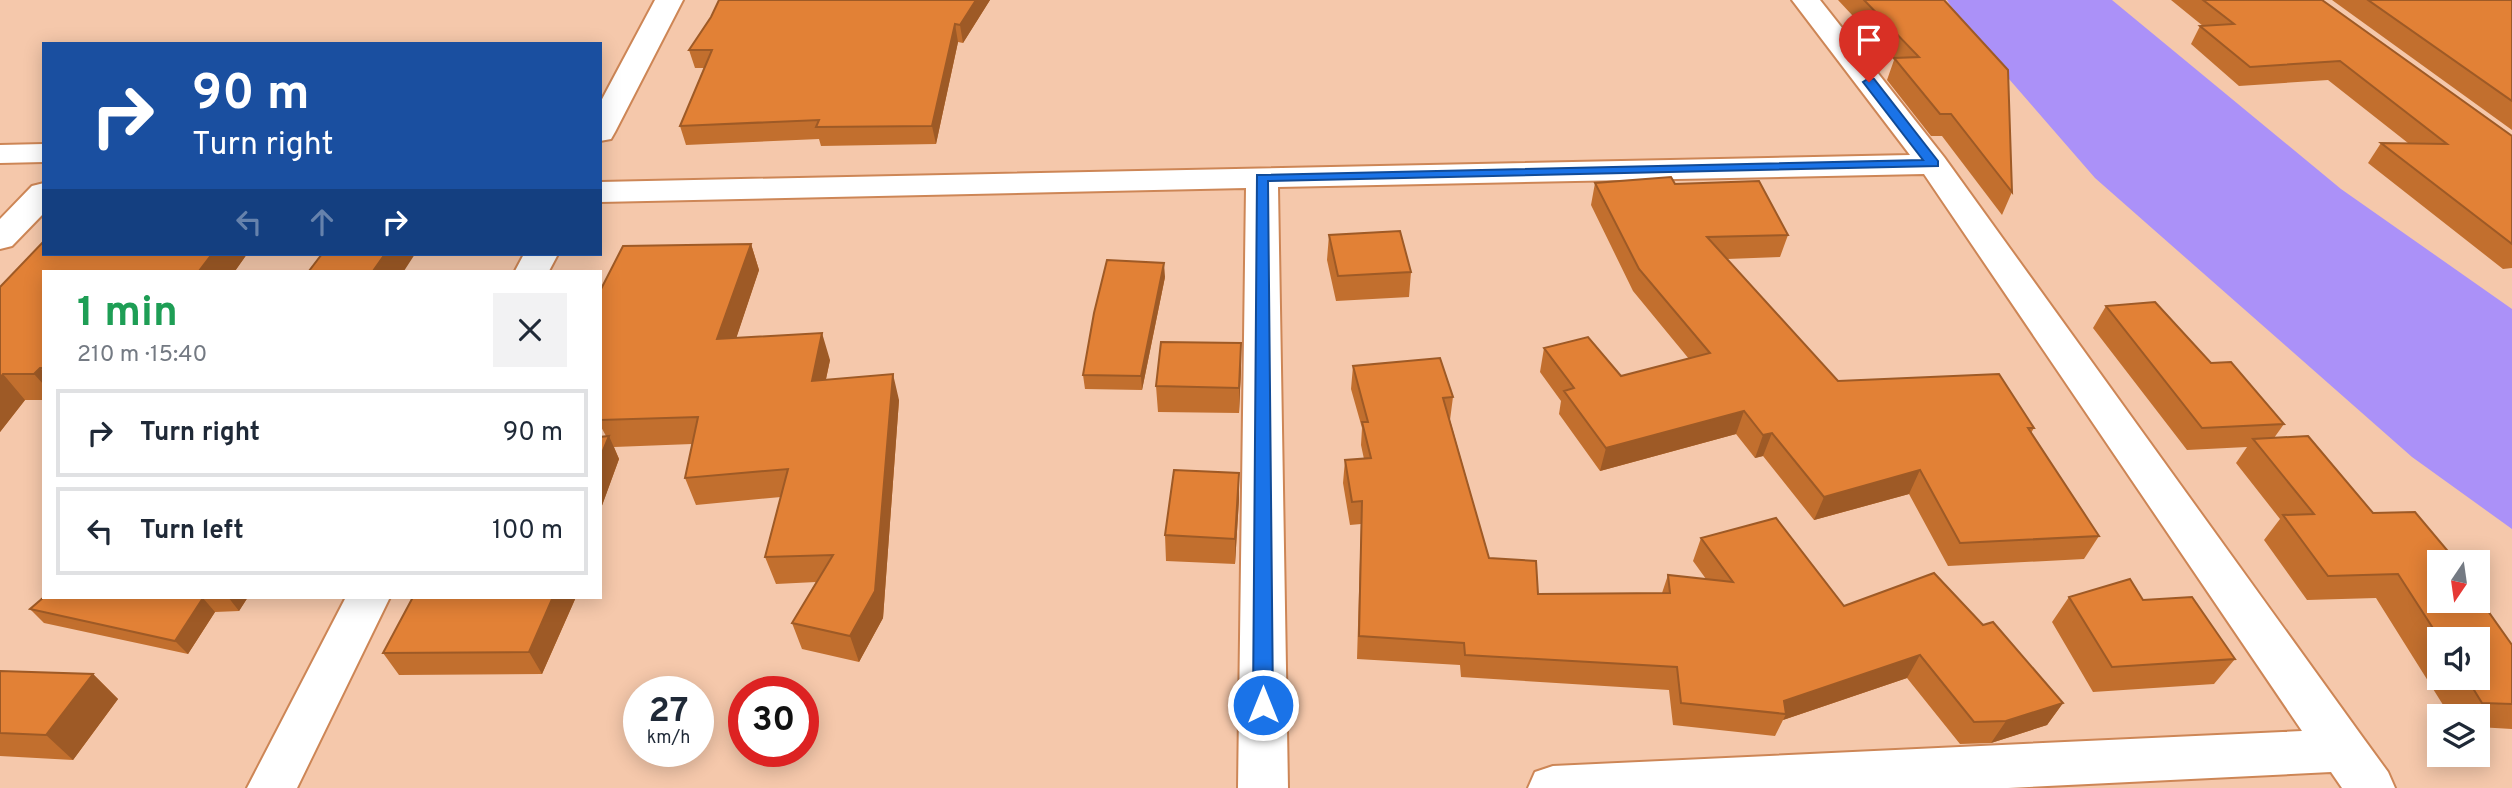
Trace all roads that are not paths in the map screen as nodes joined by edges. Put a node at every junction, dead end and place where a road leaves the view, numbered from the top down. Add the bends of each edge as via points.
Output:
1 (669, 0) edge
2 (1806, 0) edge
3 (602, 128) edge
4 (42, 153) edge
5 (0, 154) edge
6 (1933, 164) junction
7 (1262, 178) junction
8 (602, 192) edge
9 (42, 195) edge
10 (0, 239) edge
11 (367, 599) edge
12 (2357, 769) edge
13 (272, 788) edge
14 (1263, 788) edge
15 (1553, 788) edge

1 - 3 street
2 - 6 street
4 - 5 street
6 - 7 street
6 - 12 street
7 - 8 street
7 - 14 street
9 - 10 street
11 - 13 street
12 - 15 street

